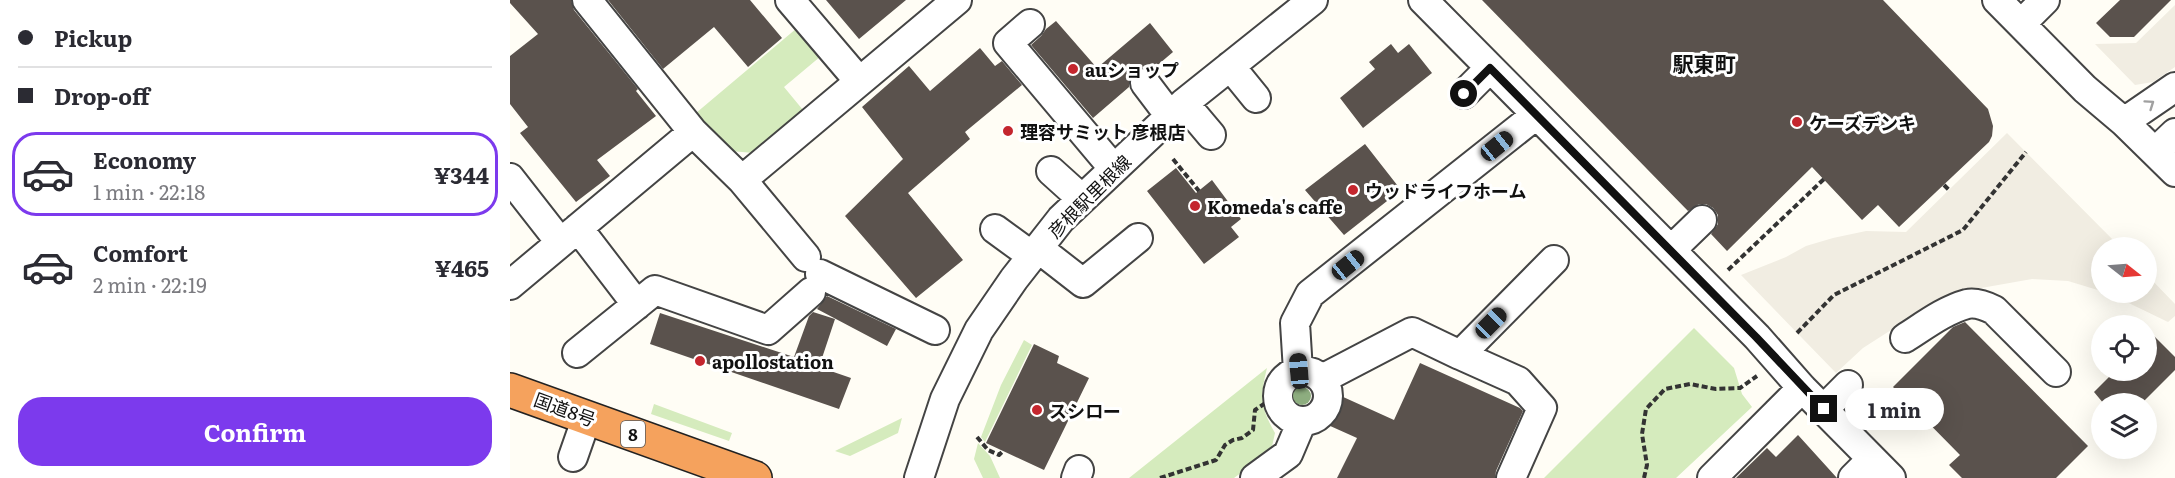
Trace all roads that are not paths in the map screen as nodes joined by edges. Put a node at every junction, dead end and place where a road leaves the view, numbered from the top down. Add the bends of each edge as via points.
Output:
1 (587, 0) edge
2 (790, 0) edge
3 (957, 0) edge
4 (1313, 0) edge
5 (1423, 0) edge
6 (1997, 0) edge
7 (2045, 0) edge
8 (1030, 24) dead end
9 (2021, 24) junction
10 (1230, 66) junction
11 (1490, 68) junction
12 (859, 81) junction
13 (1145, 83) dead end
14 (2175, 87) edge
15 (1464, 94) dead end
16 (1256, 98) dead end
17 (1177, 109) junction
18 (1536, 115) junction
19 (2124, 122) junction
20 (693, 132) junction
21 (1211, 135) dead end
22 (2165, 142) edge
23 (1114, 169) junction
24 (1051, 171) dead end
25 (2175, 172) edge
26 (510, 178) edge
27 (742, 180) junction
28 (1082, 199) junction
29 (1702, 219) dead end
30 (995, 229) dead end
31 (569, 235) junction
32 (1138, 238) dead end
33 (1671, 250) junction
34 (1035, 252) junction
35 (1554, 260) dead end
36 (812, 275) junction
37 (510, 285) edge
38 (637, 305) junction
39 (935, 330) dead end
40 (1905, 338) dead end
41 (577, 353) dead end
42 (1460, 355) junction
43 (2056, 372) dead end
44 (1310, 375) junction
45 (1848, 385) dead end
46 (1803, 388) junction
47 (510, 390) edge
48 (1824, 409) junction
49 (587, 417) junction
50 (1302, 421) junction
51 (573, 457) dead end
52 (1872, 472) edge
53 (755, 478) edge
54 (919, 478) edge
55 (1255, 478) edge
56 (1511, 478) edge
57 (1712, 478) edge

1 - 20 street via 674,98
2 - 12 street
3 - 12 street
4 - 10 street, 彦根駅里根線
5 - 11 street
6 - 9 street
7 - 9 street
8 - 23 street via 1008,43
9 - 19 street
10 - 16 street
10 - 17 street, 彦根駅里根線
11 - 15 street
11 - 18 street
12 - 27 street
13 - 17 street
19 -> 14 street
17 - 21 street
17 - 23 street, 彦根駅里根線
18 - 33 street
18 - 44 street via 1310,294 1294,323
19 - 22 street
20 - 27 street
20 - 31 street
22 - 25 street
23 - 28 street, 彦根駅里根線
24 - 28 street
26 - 31 street
27 - 36 street
28 - 34 street, 彦根駅里根線
29 - 33 street
30 - 34 street
31 - 37 street
31 - 38 street
32 - 34 street via 1083,283
33 - 46 street
34 - 54 street, 彦根駅里根線 via 979,330 945,399
35 - 42 street
36 - 38 street via 768,330 655,290
36 - 39 street
38 - 41 street
40 - 43 street via 1968,304 1983,304 1994,310
42 - 44 street via 1412,332
42 - 56 street via 1518,381 1542,408
44 - 50 street via 1328,394 1327,402 1317,416
44 - 50 street via 1284,378 1280,386 1278,401 1287,415
45 - 48 street
46 - 48 street
46 - 57 street
47 - 49 highway, 国道8号 / 8
48 - 52 street
49 - 51 street
49 - 53 highway, 国道8号 / 8
50 - 55 street via 1288,454

